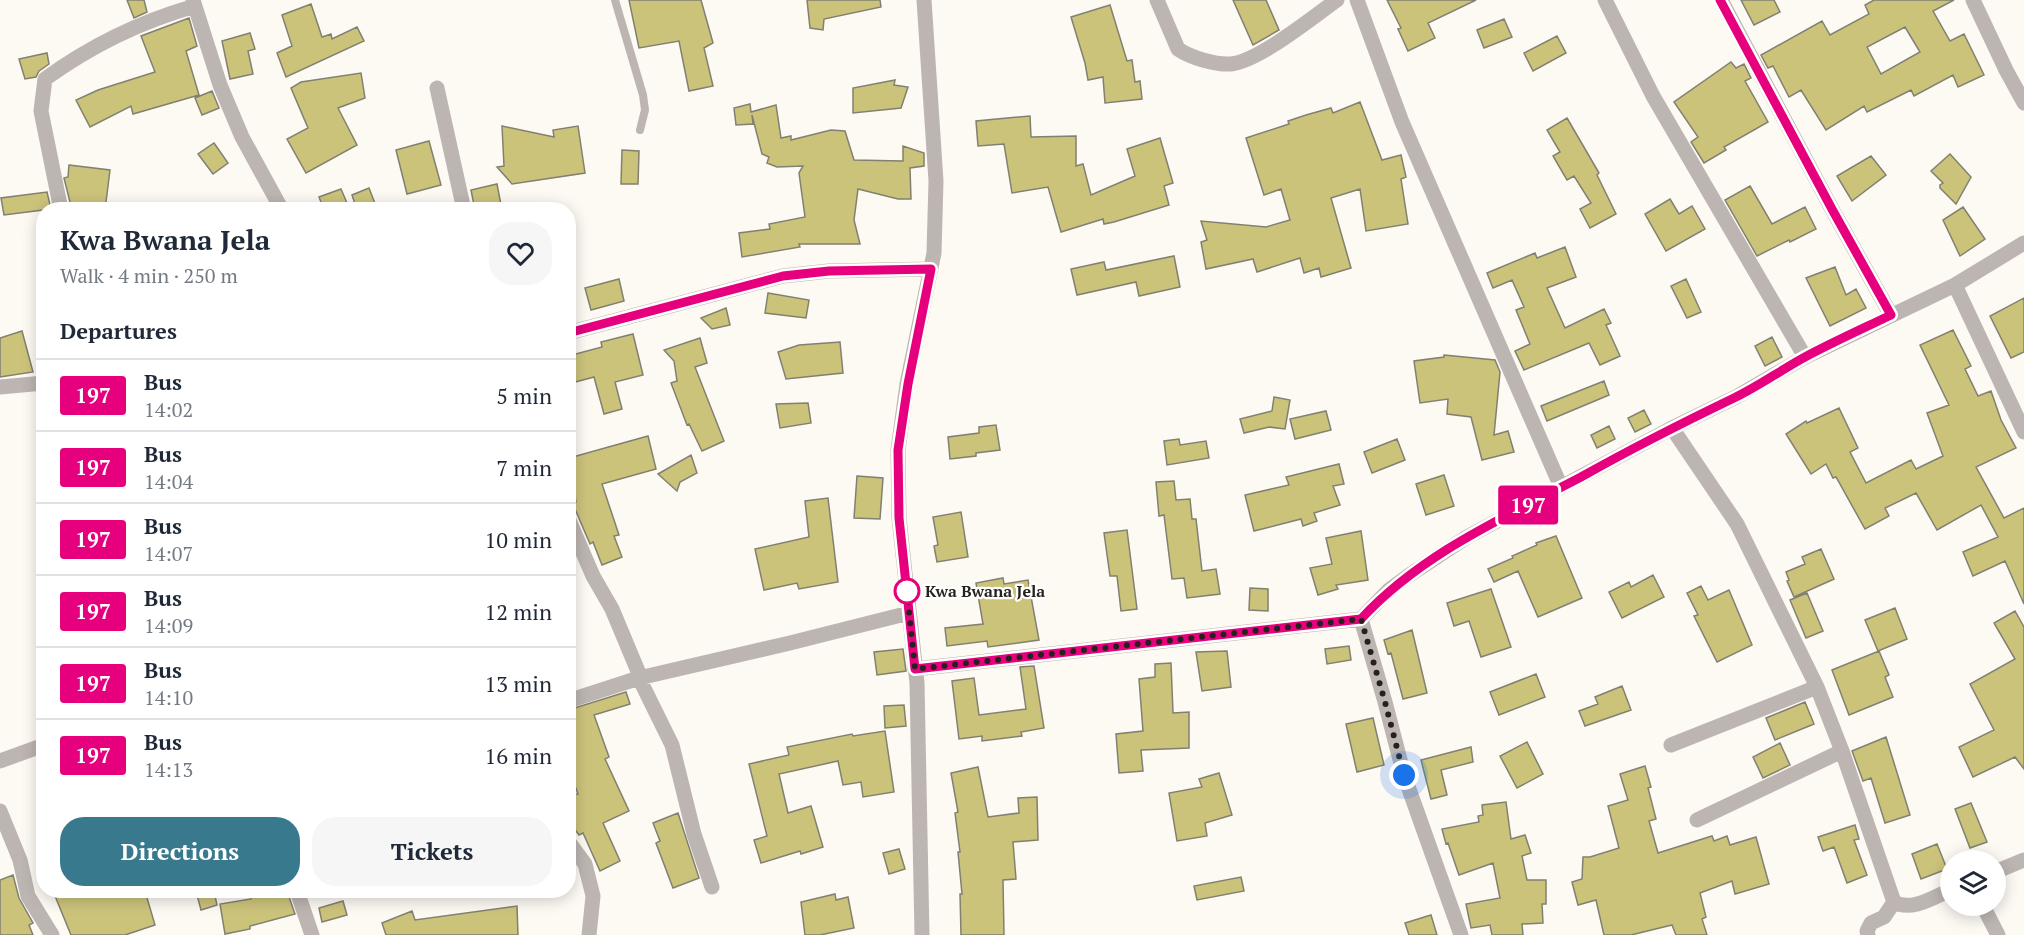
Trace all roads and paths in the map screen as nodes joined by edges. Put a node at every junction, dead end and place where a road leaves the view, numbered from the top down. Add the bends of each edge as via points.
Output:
1 (615, 0) edge
2 (924, 0) edge
3 (1157, 0) edge
4 (1337, 0) edge
5 (1357, 0) edge
6 (1605, 0) edge
7 (1720, 0) edge
8 (1973, 0) edge
9 (194, 3) edge
10 (437, 88) dead end
11 (2024, 103) edge
12 (640, 130) dead end
13 (59, 202) edge
14 (278, 202) edge
15 (462, 202) edge
16 (2024, 243) edge
17 (931, 269) junction
18 (1955, 285) junction
19 (1891, 315) junction
20 (576, 331) edge
21 (1805, 357) junction
22 (36, 384) edge
23 (0, 387) edge
24 (1672, 428) junction
25 (2024, 432) edge
26 (1561, 487) junction
27 (576, 537) edge
28 (909, 613) junction
29 (1361, 619) junction
30 (915, 669) junction
31 (639, 678) junction
32 (1817, 687) junction
33 (576, 698) edge
34 (1671, 745) dead end
35 (36, 748) edge
36 (1842, 751) junction
37 (0, 761) edge
38 (0, 811) edge
39 (1697, 820) dead end
40 (576, 852) edge
41 (2024, 860) edge
42 (2006, 867) edge
43 (712, 887) dead end
44 (1940, 894) edge
45 (299, 898) edge
46 (1894, 902) junction
47 (1988, 916) edge
48 (52, 935) edge
49 (312, 935) edge
50 (589, 935) edge
51 (922, 935) edge
52 (1461, 935) edge
53 (1868, 935) edge
54 (1998, 935) edge

1 - 12 lane via 644,95
2 - 17 street via 936,181
3 - 4 street via 1178,49 1215,63 1231,64 1275,44
5 - 26 street via 1402,122
6 - 21 street via 1653,96
7 - 19 street
8 - 11 street
9 - 13 street via 91,50 45,80 41,111
9 - 14 street via 220,85 242,137
10 - 15 street
16 - 18 street
17 - 20 street via 783,276
17 - 28 street via 898,450 899,518
18 - 19 street
18 - 25 street
19 - 21 street
21 - 24 street
22 - 23 street
24 - 26 street
24 - 32 street via 1737,524
26 - 29 street via 1433,557 1389,590
27 - 31 street via 612,609
28 - 30 street
28 - 31 street
29 - 30 street
29 - 52 street via 1404,775
30 - 51 street
31 - 33 street
31 - 43 street via 672,745
32 - 34 street
32 - 36 street
35 - 37 street
36 - 39 street
36 - 46 street
38 - 48 street via 20,860 28,896
40 - 50 street via 585,864 593,896
41 - 42 street
44 - 46 street via 1914,905
45 - 49 street
46 - 53 street via 1884,917 1871,923
47 - 54 street

